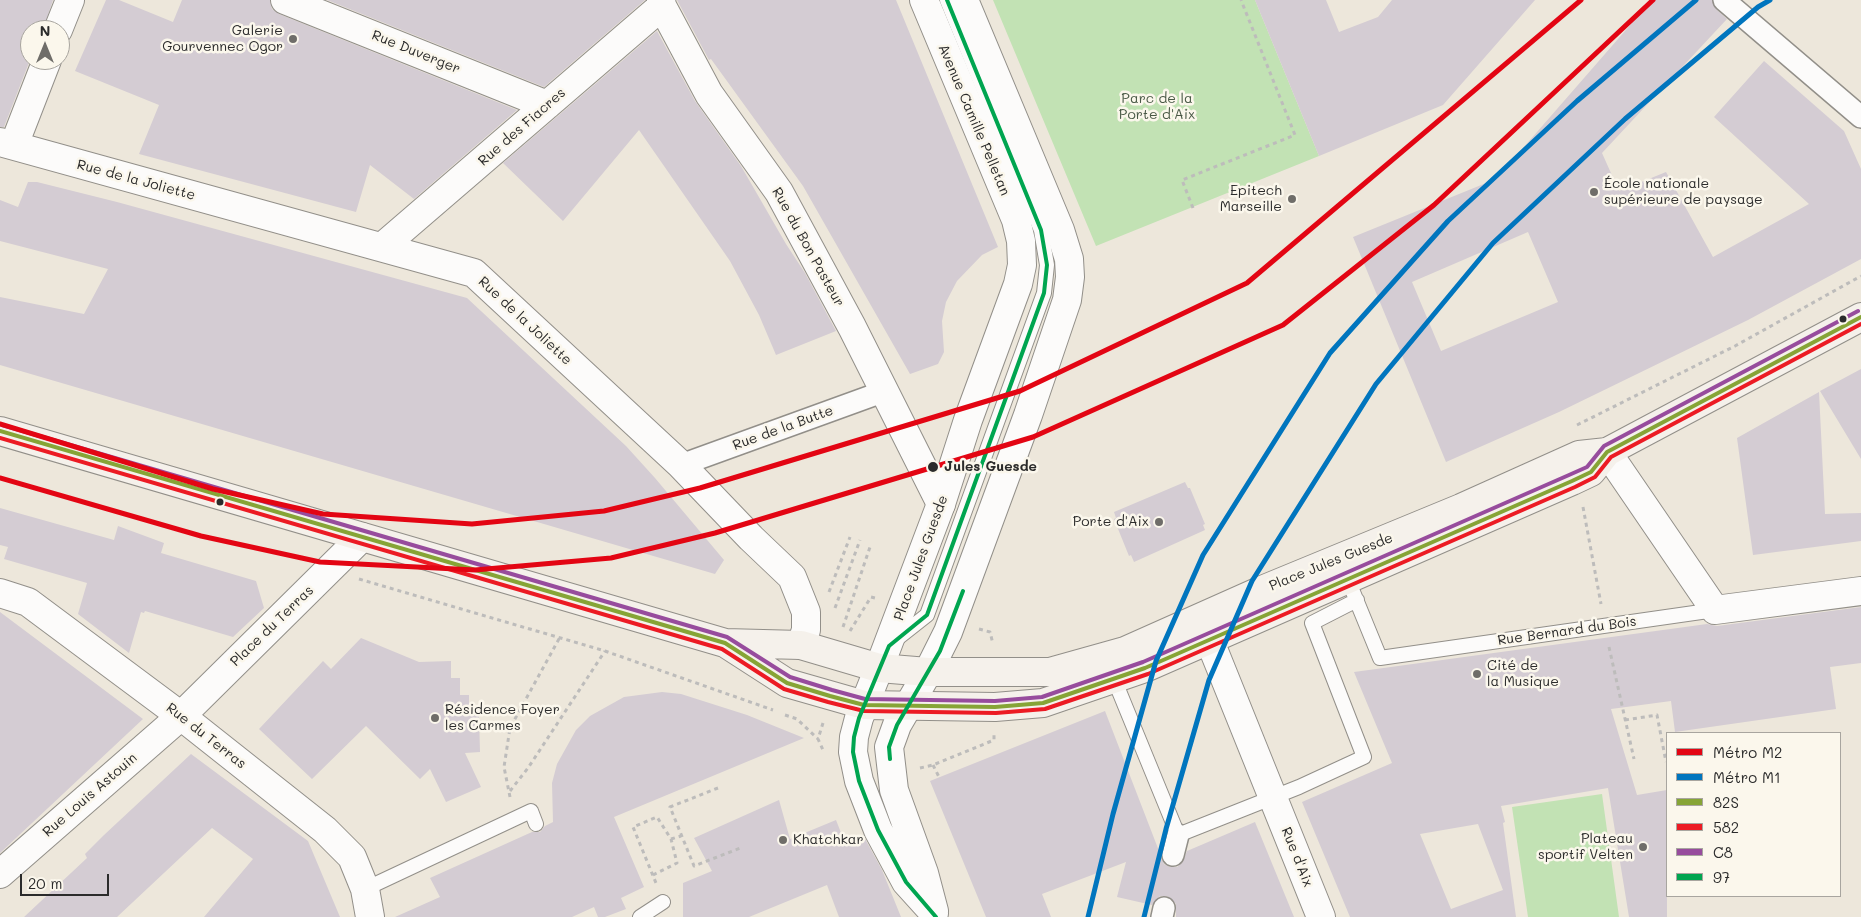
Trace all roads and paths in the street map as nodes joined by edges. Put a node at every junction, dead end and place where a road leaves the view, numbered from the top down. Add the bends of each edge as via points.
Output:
1 (70, 0) edge
2 (285, 0) edge
3 (924, 0) edge
4 (947, 0) edge
5 (964, 0) edge
6 (1241, 0) edge
7 (1724, 0) edge
8 (661, 3) edge
9 (62, 20) edge
10 (42, 70) edge
11 (548, 105) junction
12 (1861, 117) edge
13 (7, 144) edge
14 (1193, 208) dead end
15 (1041, 234) junction
16 (382, 247) junction
17 (1861, 276) edge
18 (1861, 317) edge
19 (885, 392) junction
20 (1568, 429) dead end
21 (0, 431) edge
22 (1607, 452) junction
23 (681, 465) junction
24 (1572, 481) junction
25 (941, 504) junction
26 (1465, 517) junction
27 (850, 536) dead end
28 (362, 537) junction
29 (860, 540) dead end
30 (871, 544) dead end
31 (329, 570) junction
32 (1348, 579) junction
33 (1861, 591) edge
34 (0, 593) edge
35 (827, 599) dead end
36 (1715, 610) junction
37 (834, 612) dead end
38 (1605, 626) junction
39 (843, 628) dead end
40 (1205, 629) junction
41 (560, 636) junction
42 (725, 643) junction
43 (801, 645) junction
44 (605, 651) junction
45 (884, 657) junction
46 (1110, 668) junction
47 (928, 672) junction
48 (864, 705) junction
49 (907, 707) junction
50 (181, 716) junction
51 (1625, 720) junction
52 (818, 740) dead end
53 (1634, 759) dead end
54 (1666, 762) edge
55 (933, 765) dead end
56 (939, 777) dead end
57 (718, 788) dead end
58 (510, 791) junction
59 (1272, 796) junction
60 (514, 817) junction
61 (536, 824) dead end
62 (1178, 834) junction
63 (681, 836) junction
64 (671, 839) junction
65 (743, 847) dead end
66 (1173, 855) dead end
67 (0, 874) edge
68 (653, 875) junction
69 (365, 889) junction
70 (664, 902) joint
71 (935, 915) edge
72 (370, 917) edge
73 (640, 917) edge
74 (1321, 917) edge

1 - 9 street
2 - 11 street, Rue Duverger
3 - 15 street, Avenue Camille Pelletan via 1016,220
4 - 15 lane, Avenue Camille Pelletan
5 - 15 street
6 - 14 path via 1295,135 1182,180
7 - 12 street
8 - 11 street, Rue des Fiacres
8 - 19 street, Rue du Bon Pasteur via 709,94 779,192
10 - 13 street
11 - 16 street, Rue des Fiacres
13 - 16 street, Rue de la Joliette
15 - 25 street, Place Jules Guesde via 1022,265
15 - 45 lane, Place Jules Guesde via 1047,264 1044,293 927,615
15 - 47 street via 1069,259 1067,300 952,621
16 - 23 street, Rue de la Joliette via 474,273
17 - 20 path via 1735,346
18 - 22 main road
19 - 23 street, Rue de la Butte
19 - 25 street, Rue du Bon Pasteur
21 - 28 main road
22 - 24 main road via 1591,472
22 - 26 main road via 1579,455
22 - 36 street
23 - 43 street, Rue de la Joliette via 792,577 806,612 806,630
24 - 26 main road
24 - 38 path via 1584,510
25 - 45 street, Place Jules Guesde
26 - 32 main road, Place Jules Guesde
27 - 35 path
28 - 31 street, Place du Terras
28 - 42 main road
29 - 37 path
30 - 39 path
31 - 41 path
31 - 50 street, Place du Terras
32 - 38 lane, Rue Bernard du Bois via 1380,658
32 - 40 main road, Place Jules Guesde
32 - 59 lane, Place Jules Guesde via 1312,623 1364,757
33 - 36 street, Rue Bernard du Bois
34 - 50 street, Rue du Terras via 28,602
36 - 38 lane, Rue Bernard du Bois
38 - 51 path
40 - 46 main road, Place Jules Guesde
40 - 59 street
41 - 44 path
41 - 58 path via 510,728 504,767
42 - 43 main road
42 - 48 main road, Place Jules Guesde via 787,683
43 - 45 main road
44 - 52 path via 797,719
44 - 58 path
45 - 47 main road, Place Jules Guesde
45 - 48 street
46 - 47 main road, Place Jules Guesde via 1050,672
46 - 49 main road, Place Jules Guesde via 1043,703 995,707
46 - 62 lane
47 - 49 street
48 - 49 main road, Place Jules Guesde
48 - 71 street via 853,752 859,781 878,830 906,882
49 - 71 street via 889,747 894,790 924,873
50 - 67 street, Rue Louis Astouin
50 - 69 street, Rue du Terras via 325,830 352,857
51 - 53 path
51 - 54 path via 1657,715
55 - 56 path
57 - 63 path via 670,807
58 - 60 path
59 - 62 lane, Place Jules Guesde
59 - 74 street, Rue d'Aix
60 - 61 lane via 531,810
60 - 69 lane
62 - 66 street
63 - 64 path
63 - 65 path via 694,866
64 - 68 path via 677,864
64 - 68 path via 657,817 633,827
68 - 70 path
69 - 72 street, Rue du Terras
70 - 73 lane

